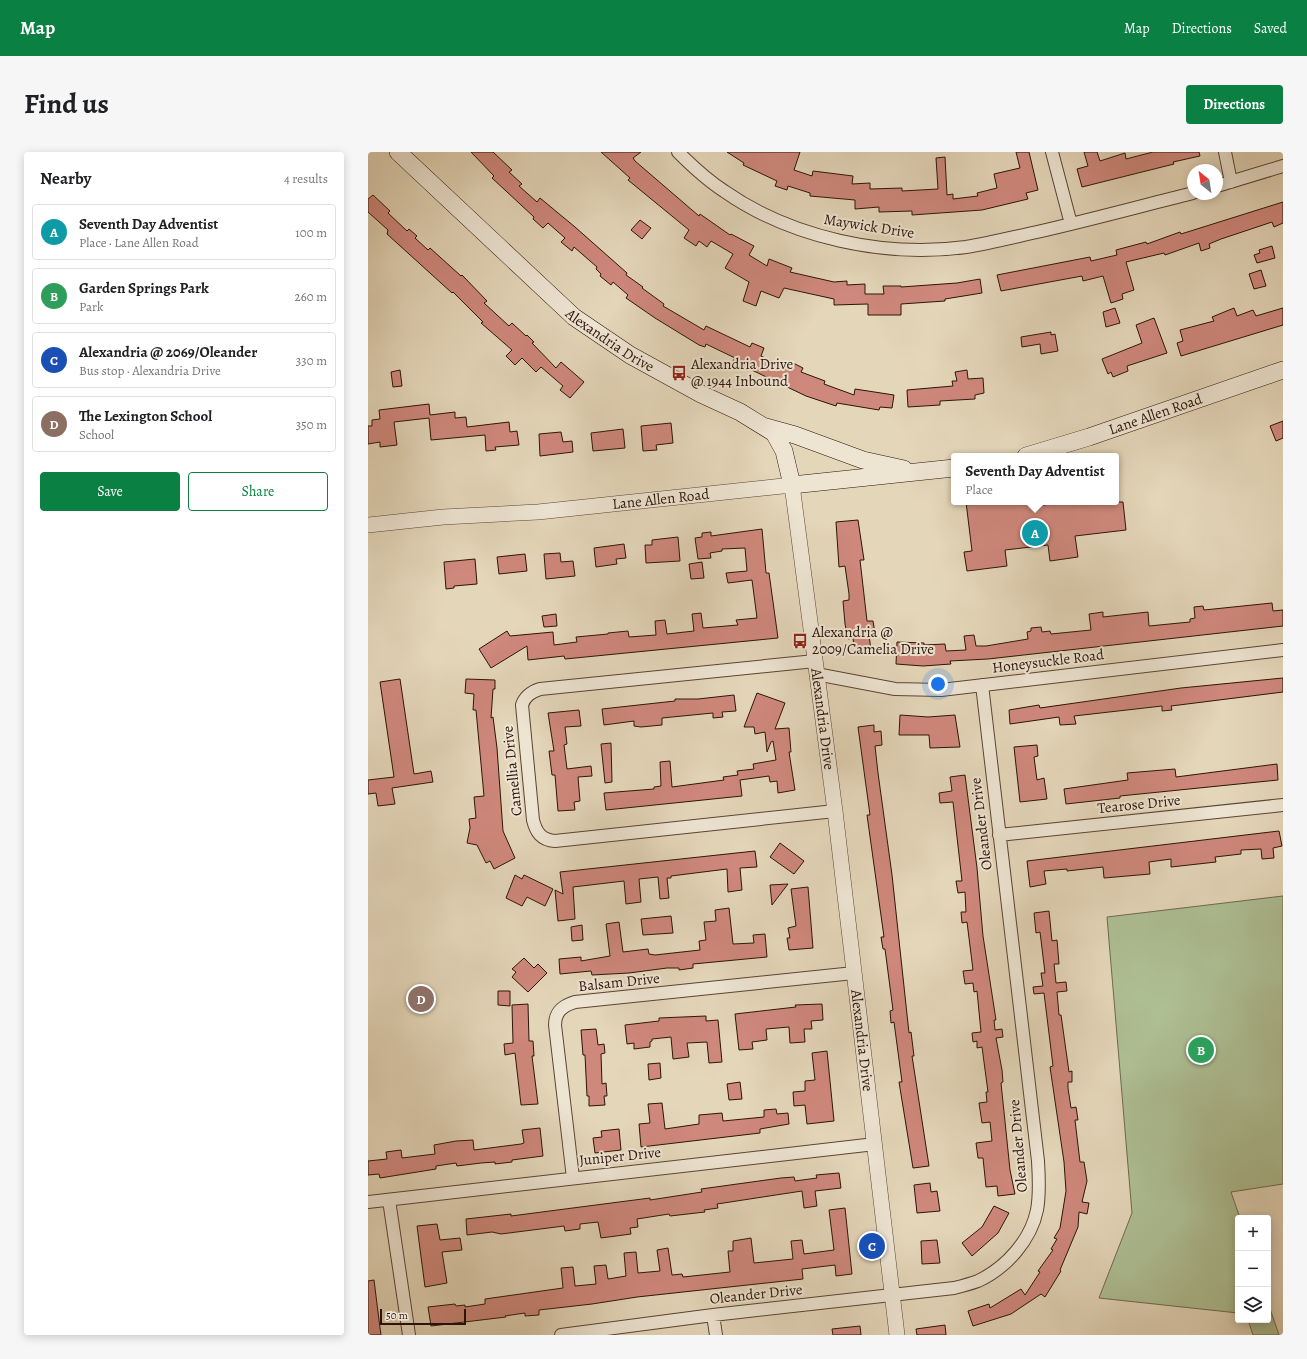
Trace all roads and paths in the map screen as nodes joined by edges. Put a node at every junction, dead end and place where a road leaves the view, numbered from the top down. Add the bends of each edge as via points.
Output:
1 (398, 152) edge
2 (678, 152) edge
3 (1052, 152) edge
4 (1225, 152) edge
5 (1283, 166) edge
6 (1231, 182) junction
7 (1223, 184) edge
8 (1187, 195) edge
9 (1070, 224) junction
10 (1283, 370) edge
11 (766, 427) junction
12 (1036, 453) edge
13 (951, 468) edge
14 (917, 472) junction
15 (792, 486) junction
16 (368, 525) edge
17 (1283, 650) edge
18 (816, 667) junction
19 (982, 685) junction
20 (1283, 805) edge
21 (835, 811) junction
22 (999, 835) junction
23 (854, 973) junction
24 (875, 1144) junction
25 (573, 1178) junction
26 (389, 1200) junction
27 (368, 1202) edge
28 (892, 1295) junction
29 (713, 1314) junction
30 (409, 1335) edge
31 (562, 1335) edge
32 (716, 1335) edge
33 (897, 1335) edge

1 - 11 main road, Alexandria Drive via 574,317 659,372
2 - 9 street, Maywick Drive via 708,179 741,202 789,224 838,240 886,248 940,249 994,242
3 - 9 street
4 - 6 street
5 - 6 street
6 - 7 street
8 - 9 street, Maywick Drive
10 - 12 main road, Lane Allen Road via 1096,435
11 - 14 main road via 863,460
11 - 15 main road, Alexandria Drive via 774,433 784,451
13 - 14 main road, Lane Allen Road
14 - 15 main road, Lane Allen Road
15 - 16 street, Lane Allen Road via 538,512 443,517
15 - 18 street, Alexandria Drive
17 - 19 street, Honeysuckle Road
18 - 19 street, Honeysuckle Road via 894,689 941,690
18 - 21 street, Alexandria Drive
18 - 21 street, Camellia Drive via 534,691 527,695 522,705 533,820 537,832 543,838 555,841
19 - 22 street, Oleander Drive
20 - 22 street, Tearose Drive
21 - 23 street, Alexandria Drive
22 - 28 street, Oleander Drive via 1038,1161 1037,1210 1025,1240 1007,1262 977,1282 954,1288
23 - 24 street, Alexandria Drive
23 - 25 street, Balsam Drive via 575,1002 562,1008 555,1018 555,1025
24 - 25 street, Juniper Drive
24 - 28 street, Alexandria Drive
25 - 26 street, Juniper Drive
26 - 27 street, Juniper Drive
26 - 30 street
28 - 29 street, Oleander Drive
28 - 33 street, Alexandria Drive
29 - 31 street, Oleander Drive
29 - 32 street

